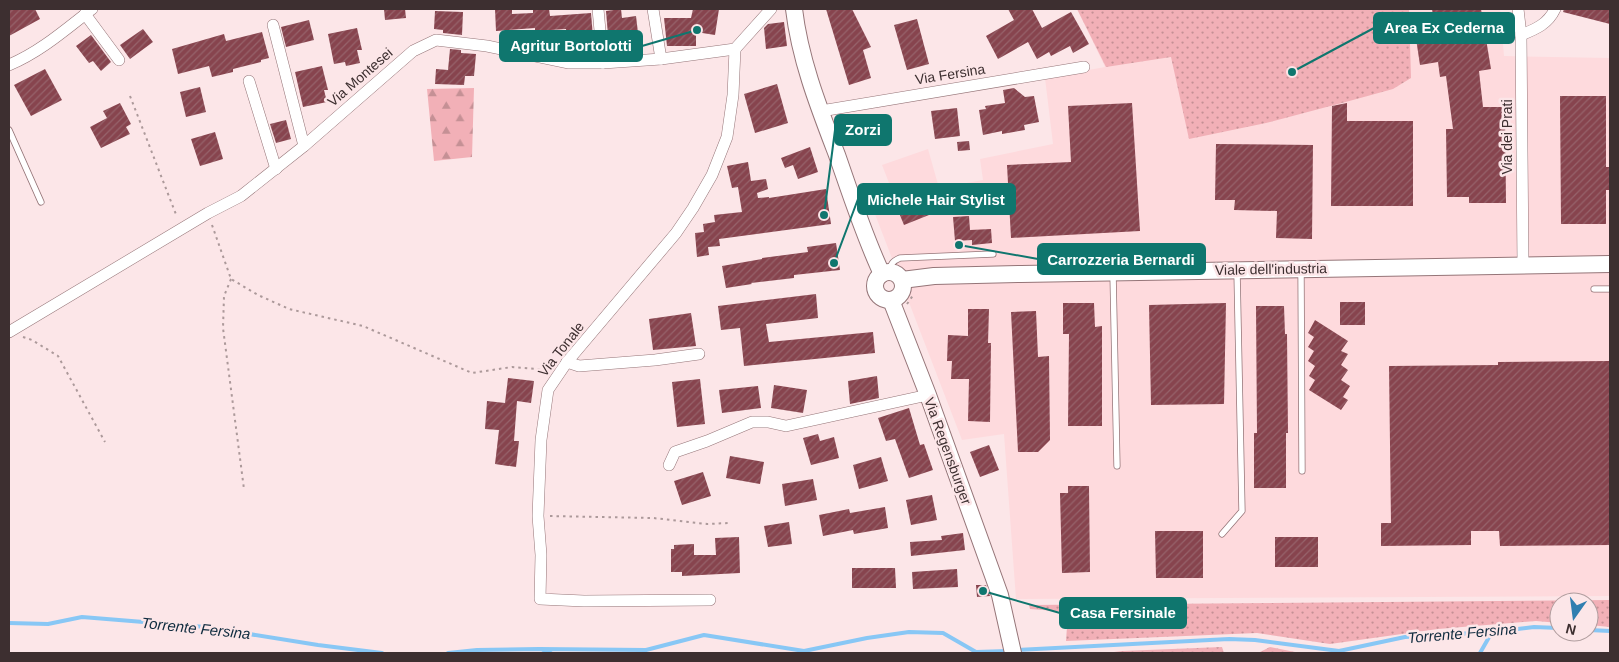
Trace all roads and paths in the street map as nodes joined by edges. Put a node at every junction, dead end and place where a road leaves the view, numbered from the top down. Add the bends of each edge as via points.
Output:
1 (598, 9) edge
2 (654, 9) edge
3 (771, 9) edge
4 (794, 9) edge
5 (1518, 9) edge
6 (1555, 9) edge
7 (88, 11) edge
8 (273, 25) dead end
9 (1521, 35) junction
10 (735, 49) junction
11 (661, 59) junction
12 (119, 60) dead end
13 (603, 63) junction
14 (9, 65) edge
15 (1084, 67) dead end
16 (249, 81) dead end
17 (130, 96) dead end
18 (821, 111) junction
19 (9, 130) edge
20 (304, 146) junction
21 (276, 169) junction
22 (41, 202) dead end
23 (208, 213) junction
24 (182, 229) junction
25 (993, 254) dead end
26 (1608, 262) edge
27 (1523, 265) junction
28 (1301, 269) junction
29 (1237, 270) junction
30 (1113, 272) junction
31 (891, 275) junction
32 (231, 279) junction
33 (1594, 289) dead end
34 (1610, 289) edge
35 (891, 300) junction
36 (9, 332) edge
37 (699, 354) dead end
38 (567, 362) junction
39 (556, 378) junction
40 (928, 395) junction
41 (105, 442) dead end
42 (669, 466) dead end
43 (1117, 466) dead end
44 (1302, 471) dead end
45 (244, 489) dead end
46 (538, 516) junction
47 (728, 523) dead end
48 (1222, 534) dead end
49 (710, 600) dead end
50 (1013, 653) edge

1 - 13 street
2 - 11 street
3 - 10 street
4 - 18 main road via 804,62
5 - 9 street, Via dei Prati
6 - 9 street via 1550,19 1538,29
7 - 12 street
7 - 14 street via 56,38
8 - 20 street
9 - 27 street, Via dei Prati
10 - 11 street, Via Montesei
10 - 38 street, Via Tonale via 727,137 712,175 676,233
11 - 13 street, Via Montesei
13 - 20 street, Via Montesei via 569,63 487,46 436,40 413,51
15 - 18 street, Via Fersina
16 - 21 street
17 - 24 path
18 - 31 main road via 864,230
19 - 22 lane
20 - 21 street, Via Montesei
21 - 23 street, Via Montesei via 241,196
23 - 24 street, Via Montesei
23 - 32 path
24 - 36 street, Via Montesei
25 - 31 lane via 900,258 893,261
26 - 27 main road, Viale dell'industria
27 - 28 main road, Viale dell'industria
28 - 29 main road, Viale dell'industria
28 - 44 lane
29 - 30 main road, Viale dell'industria
29 - 48 lane via 1242,511
30 - 31 main road, Viale dell'industria
30 - 43 lane
31 - 35 main road via 902,291
31 - 35 main road via 879,276 875,284 876,292
32 - 39 path via 289,309 363,326 472,373 512,367 538,369
32 - 45 path via 224,296 223,328
33 - 34 lane
35 - 40 main road, Via Regensburger
36 - 41 path via 32,340 58,356
37 - 38 street via 579,366
38 - 39 street, Via Tonale
39 - 46 street, Via Tonale via 548,390 545,407
40 - 42 street via 786,426 752,422 675,452
40 - 50 main road, Via Regensburger via 1002,603
46 - 47 path
46 - 49 street, Via Tonale via 540,599

